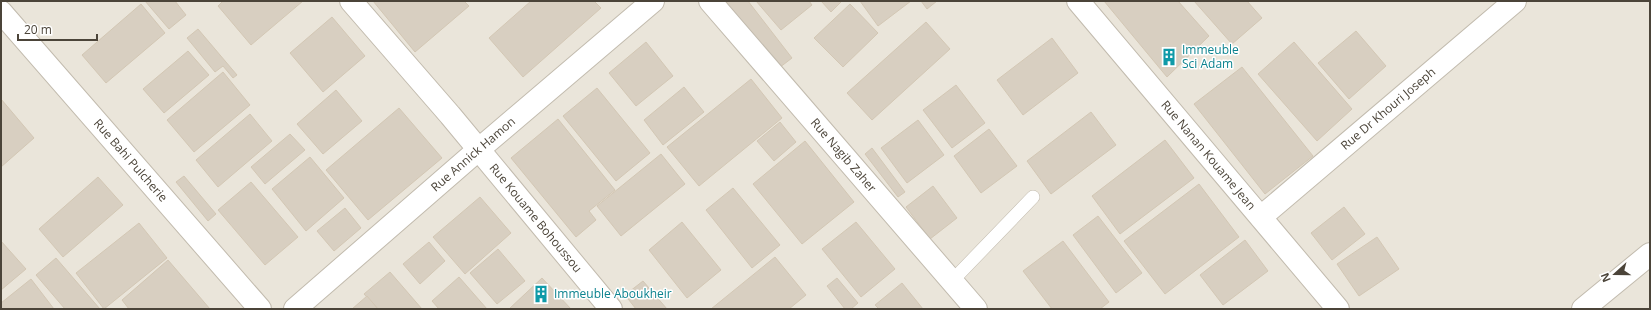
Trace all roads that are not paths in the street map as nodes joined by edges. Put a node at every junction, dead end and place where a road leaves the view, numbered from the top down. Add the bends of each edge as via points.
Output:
1 (351, 1) edge
2 (653, 1) edge
3 (710, 1) edge
4 (1515, 1) edge
5 (1081, 2) edge
6 (1, 12) edge
7 (478, 150) junction
8 (1033, 197) dead end
9 (1261, 217) junction
10 (1650, 254) edge
11 (952, 281) junction
12 (260, 309) edge
13 (295, 309) edge
14 (611, 309) edge
15 (976, 309) edge
16 (1338, 309) edge
17 (1583, 309) edge

1 - 7 street, Rue Kouame Bohoussou
2 - 7 street, Rue Annick Hamon
3 - 11 street, Rue Nagib Zaher
4 - 9 street, Rue Dr Khouri Joseph
5 - 9 street, Rue Nanan Kouame Jean
6 - 12 street, Rue Bahi Pulcherie
7 - 13 street, Rue Annick Hamon
7 - 14 street, Rue Kouame Bohoussou
8 - 11 lane
9 - 16 street, Rue Nanan Kouame Jean
10 - 17 street
11 - 15 street, Rue Nagib Zaher

